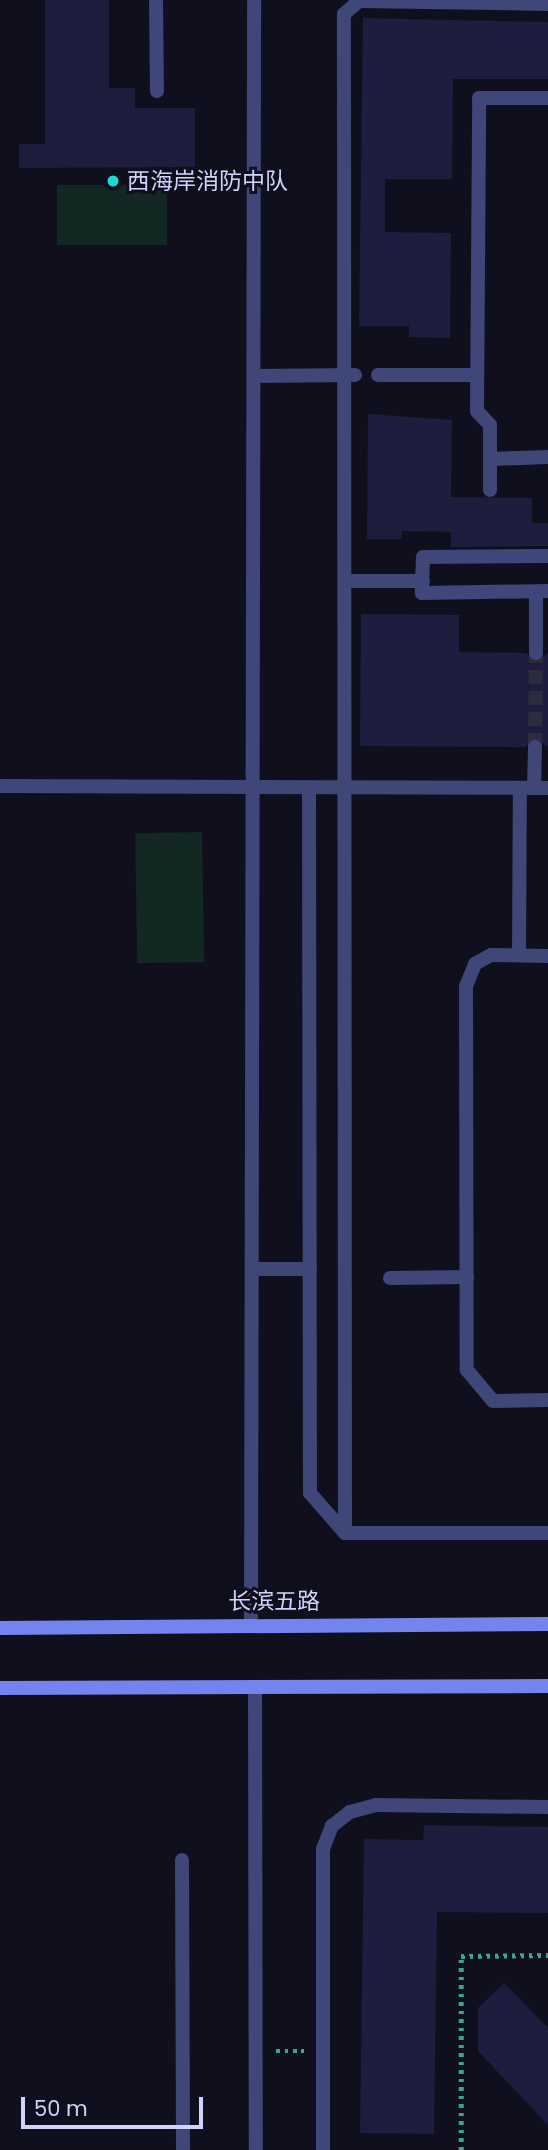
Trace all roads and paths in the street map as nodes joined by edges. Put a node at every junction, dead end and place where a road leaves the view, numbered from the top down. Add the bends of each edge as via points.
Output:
1 (156, 0) edge
2 (254, 0) edge
3 (548, 4) edge
4 (157, 91) dead end
5 (548, 98) edge
6 (348, 375) junction
7 (378, 375) dead end
8 (477, 375) junction
9 (255, 376) junction
10 (548, 457) edge
11 (490, 459) junction
12 (490, 490) dead end
13 (548, 556) edge
14 (345, 581) junction
15 (423, 581) junction
16 (542, 591) edge
17 (536, 653) tunnel mouth
18 (535, 747) tunnel mouth
19 (0, 786) edge
20 (255, 788) junction
21 (309, 788) junction
22 (346, 788) junction
23 (534, 788) edge
24 (519, 956) junction
25 (548, 956) edge
26 (253, 1269) junction
27 (310, 1269) junction
28 (467, 1277) junction
29 (390, 1278) dead end
30 (548, 1400) edge
31 (345, 1532) junction
32 (548, 1533) edge
33 (251, 1624) junction
34 (548, 1624) edge
35 (0, 1628) edge
36 (548, 1686) edge
37 (0, 1688) edge
38 (255, 1689) junction
39 (548, 1807) edge
40 (182, 1860) dead end
41 (548, 1955) edge
42 (276, 2051) dead end
43 (311, 2051) dead end
44 (183, 2150) edge
45 (256, 2150) edge
46 (323, 2150) edge
47 (461, 2150) edge

1 - 4 street
2 - 9 street
3 - 6 street via 359,1 344,13
5 - 8 street via 479,98
6 - 9 street
6 - 14 street
7 - 8 street
8 - 11 street via 477,411 490,425
9 - 20 street
10 - 11 street
11 - 12 street
13 - 15 street via 423,557
14 - 15 street
14 - 22 street
15 - 16 street via 422,593
16 - 17 street
18 - 23 street
19 - 20 street
20 - 21 street
20 - 26 street
21 - 22 street
21 - 27 street
22 - 23 street
22 - 31 street
23 - 24 street
24 - 25 street
24 - 28 street via 491,955 475,964 466,986
26 - 27 street
26 - 33 street
27 - 31 street via 310,1493
28 - 29 street
28 - 30 street via 467,1370 493,1401
31 - 32 street
33 - 34 main road, 长滨五路
33 - 35 main road, 长滨五路
36 - 38 main road
37 - 38 main road
38 - 45 street
39 - 46 street via 376,1805 350,1812 332,1826 323,1849
40 - 44 street
41 - 47 path via 461,1956
42 - 43 path

